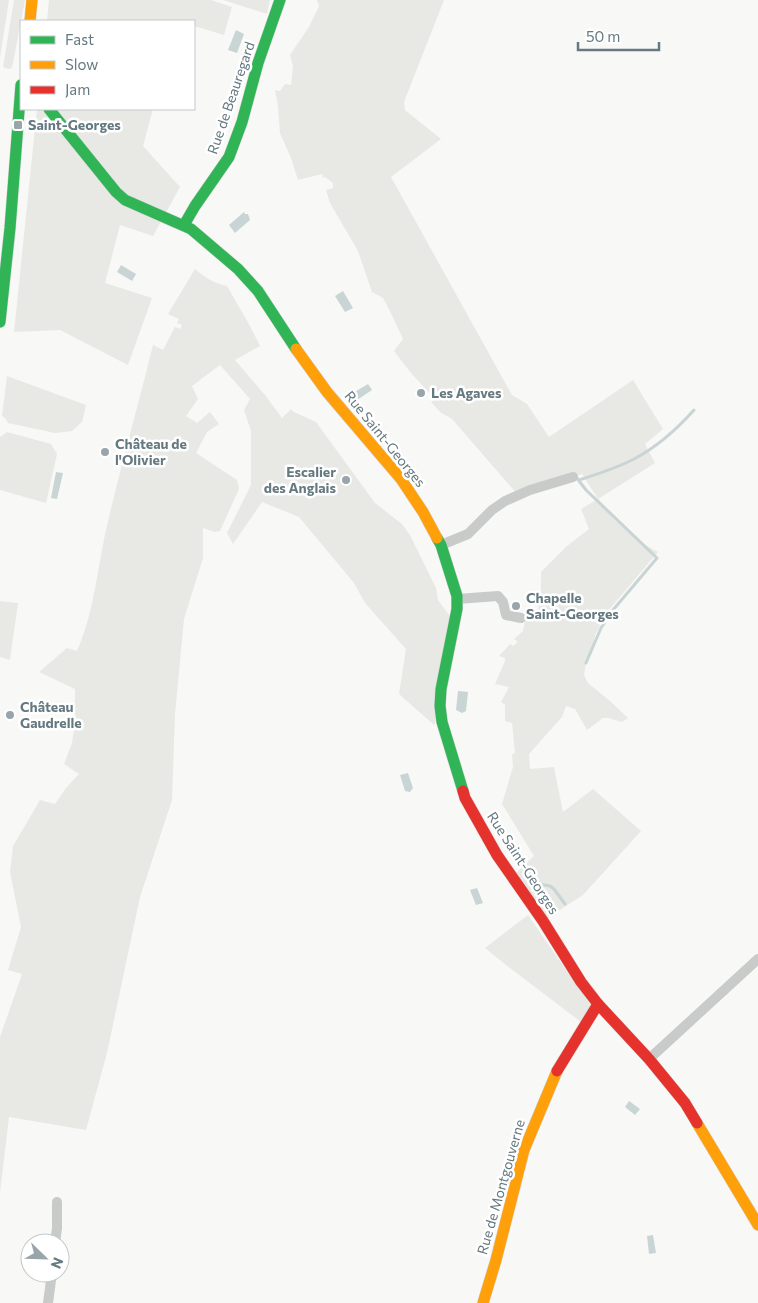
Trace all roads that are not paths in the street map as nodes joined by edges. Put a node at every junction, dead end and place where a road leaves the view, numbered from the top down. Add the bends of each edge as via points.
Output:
1 (32, 0) edge
2 (280, 0) edge
3 (30, 20) edge
4 (20, 103) edge
5 (50, 110) edge
6 (184, 226) junction
7 (0, 322) edge
8 (573, 477) dead end
9 (441, 545) junction
10 (457, 599) junction
11 (521, 618) dead end
12 (758, 959) edge
13 (598, 1004) junction
14 (649, 1059) junction
15 (57, 1202) dead end
16 (758, 1225) edge
17 (55, 1233) edge
18 (51, 1283) edge
19 (48, 1303) edge
20 (483, 1303) edge

1 - 3 street
2 - 6 street, Rue de Beauregard via 229,157
4 - 7 street
5 - 6 street, Rue Saint-Georges via 125,200
6 - 9 street, Rue Saint-Georges via 229,261 258,291 327,392 401,479
8 - 9 street via 505,501 468,534
9 - 10 street, Rue Saint-Georges
10 - 11 street via 498,596 506,615
10 - 13 street, Rue Saint-Georges via 440,706 462,791 497,855
12 - 14 street
13 - 14 street, Rue Saint-Georges
13 - 20 street, Rue de Montgouverne via 550,1083 524,1150
14 - 16 street, Rue Saint-Georges via 685,1103
15 - 17 street
18 - 19 street

